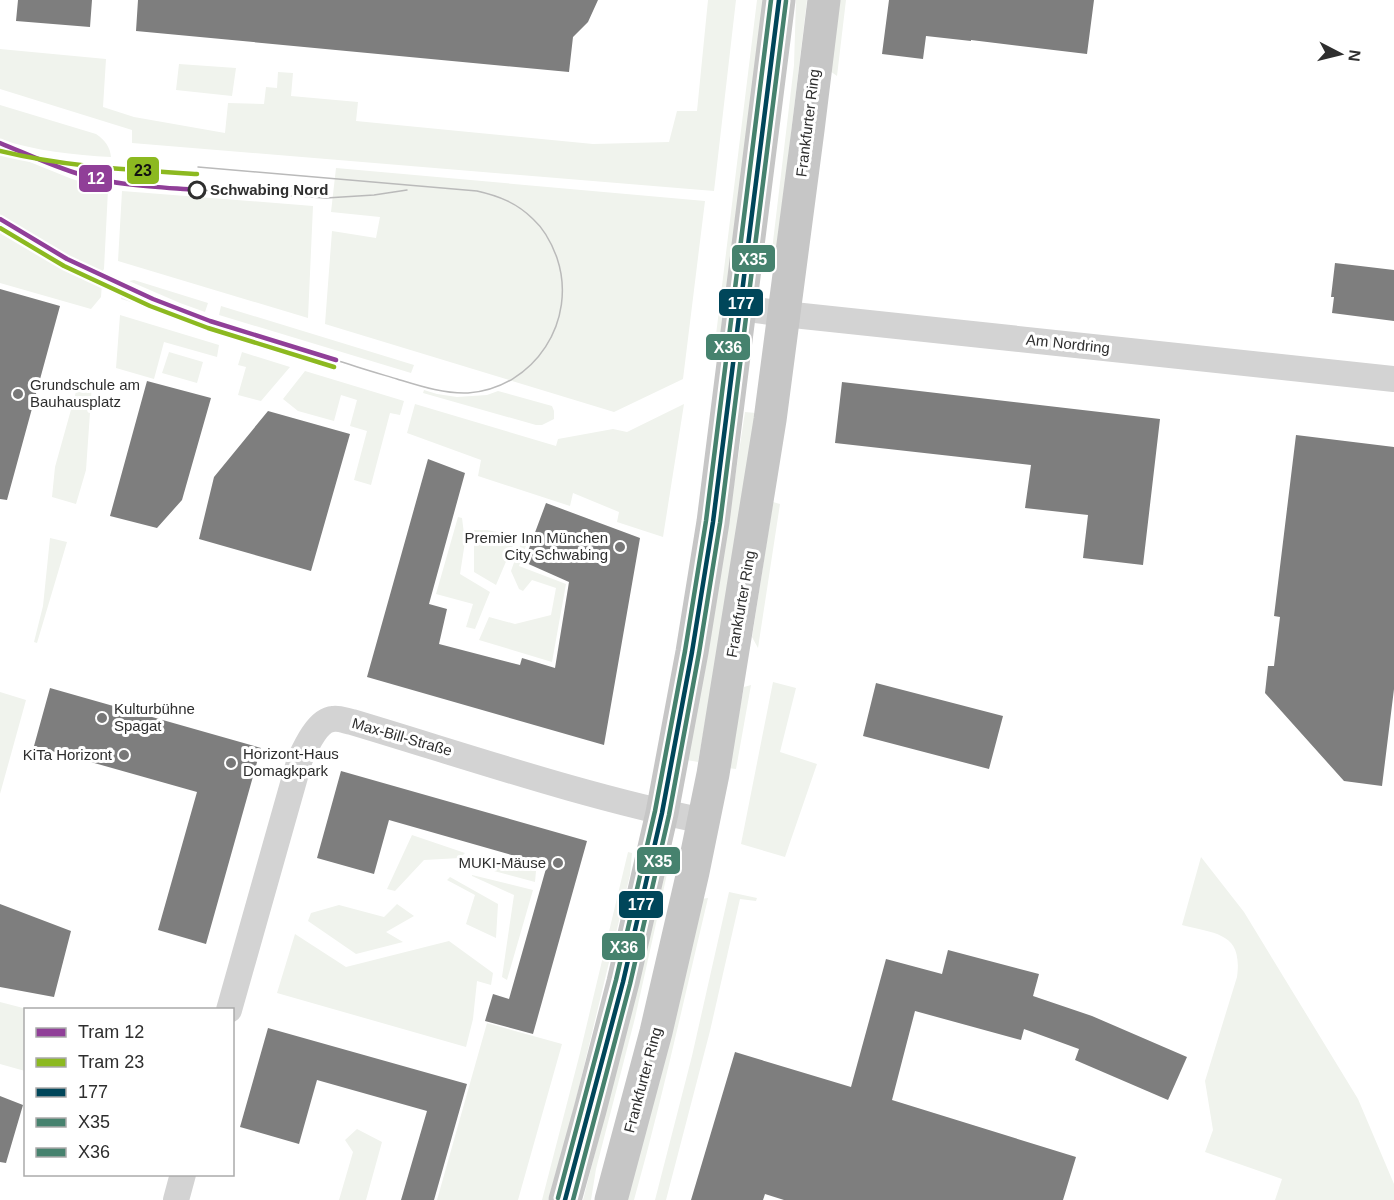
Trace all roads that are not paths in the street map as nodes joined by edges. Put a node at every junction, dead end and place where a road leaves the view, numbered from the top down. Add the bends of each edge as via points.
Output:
1 (779, 0) edge
2 (824, 0) edge
3 (741, 308) junction
4 (784, 314) junction
5 (1394, 379) edge
6 (662, 813) junction
7 (704, 821) junction
8 (230, 1008) edge
9 (182, 1176) edge
10 (176, 1200) edge
11 (565, 1200) edge
12 (610, 1200) edge

1 - 3 main road
2 - 4 main road, Frankfurter Ring
3 - 4 street, Am Nordring
3 - 6 main road via 713,522
4 - 5 street, Am Nordring
4 - 7 main road, Frankfurter Ring via 753,533
6 - 7 street, Max-Bill-Straße
6 - 8 street, Max-Bill-Straße via 352,722 328,720 309,740 300,759
6 - 11 main road
7 - 12 main road, Frankfurter Ring via 656,1032
9 - 10 street

